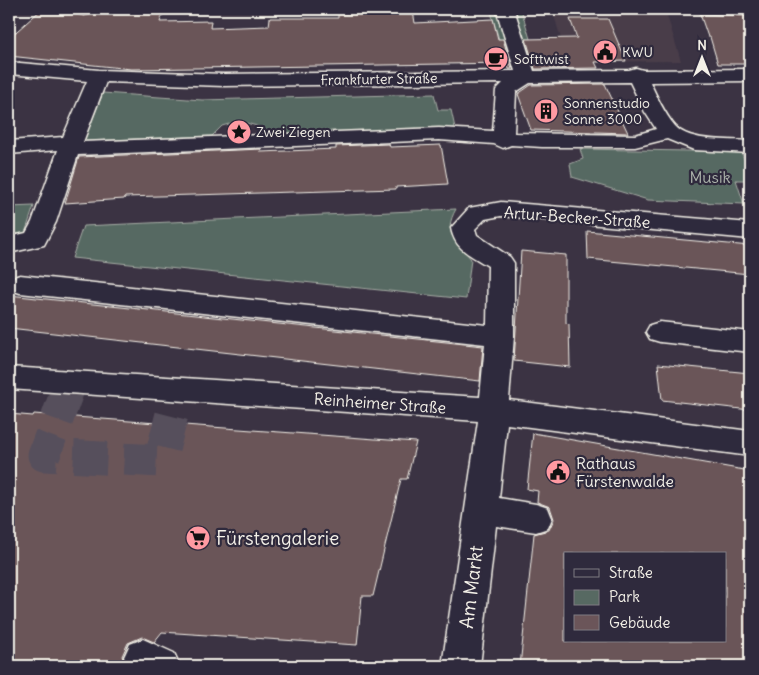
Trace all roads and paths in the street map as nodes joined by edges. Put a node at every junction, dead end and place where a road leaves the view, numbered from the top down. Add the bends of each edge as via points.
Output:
1 (505, 9) edge
2 (9, 68) edge
3 (636, 74) junction
4 (750, 75) edge
5 (99, 76) junction
6 (526, 77) junction
7 (669, 132) junction
8 (503, 140) junction
9 (70, 146) junction
10 (750, 146) edge
11 (9, 147) edge
12 (750, 231) edge
13 (9, 245) edge
14 (20, 284) dead end
15 (660, 332) dead end
16 (500, 336) junction
17 (750, 342) edge
18 (9, 378) edge
19 (494, 410) junction
20 (750, 444) edge
21 (481, 509) junction
22 (536, 518) dead end
23 (461, 666) edge

1 - 6 street
2 - 5 street, Frankfurter Straße
3 - 4 street, Frankfurter Straße
3 - 6 street, Frankfurter Straße
3 - 7 street via 649,102
5 - 6 street, Frankfurter Straße via 282,80
5 - 9 street
6 - 8 street via 506,90
7 - 8 street via 635,142
7 - 10 street via 694,144
8 - 9 street via 439,134
9 - 11 street
9 - 13 street via 35,239
12 - 16 street, Artur-Becker-Straße via 501,210 477,213 463,228 465,239 502,263
14 - 16 street
15 - 17 street
16 - 19 street, Artur-Becker-Straße
18 - 19 street, Reinheimer Straße
19 - 20 street, Reinheimer Straße
19 - 21 street, Am Markt
21 - 22 street
21 - 23 street, Am Markt

